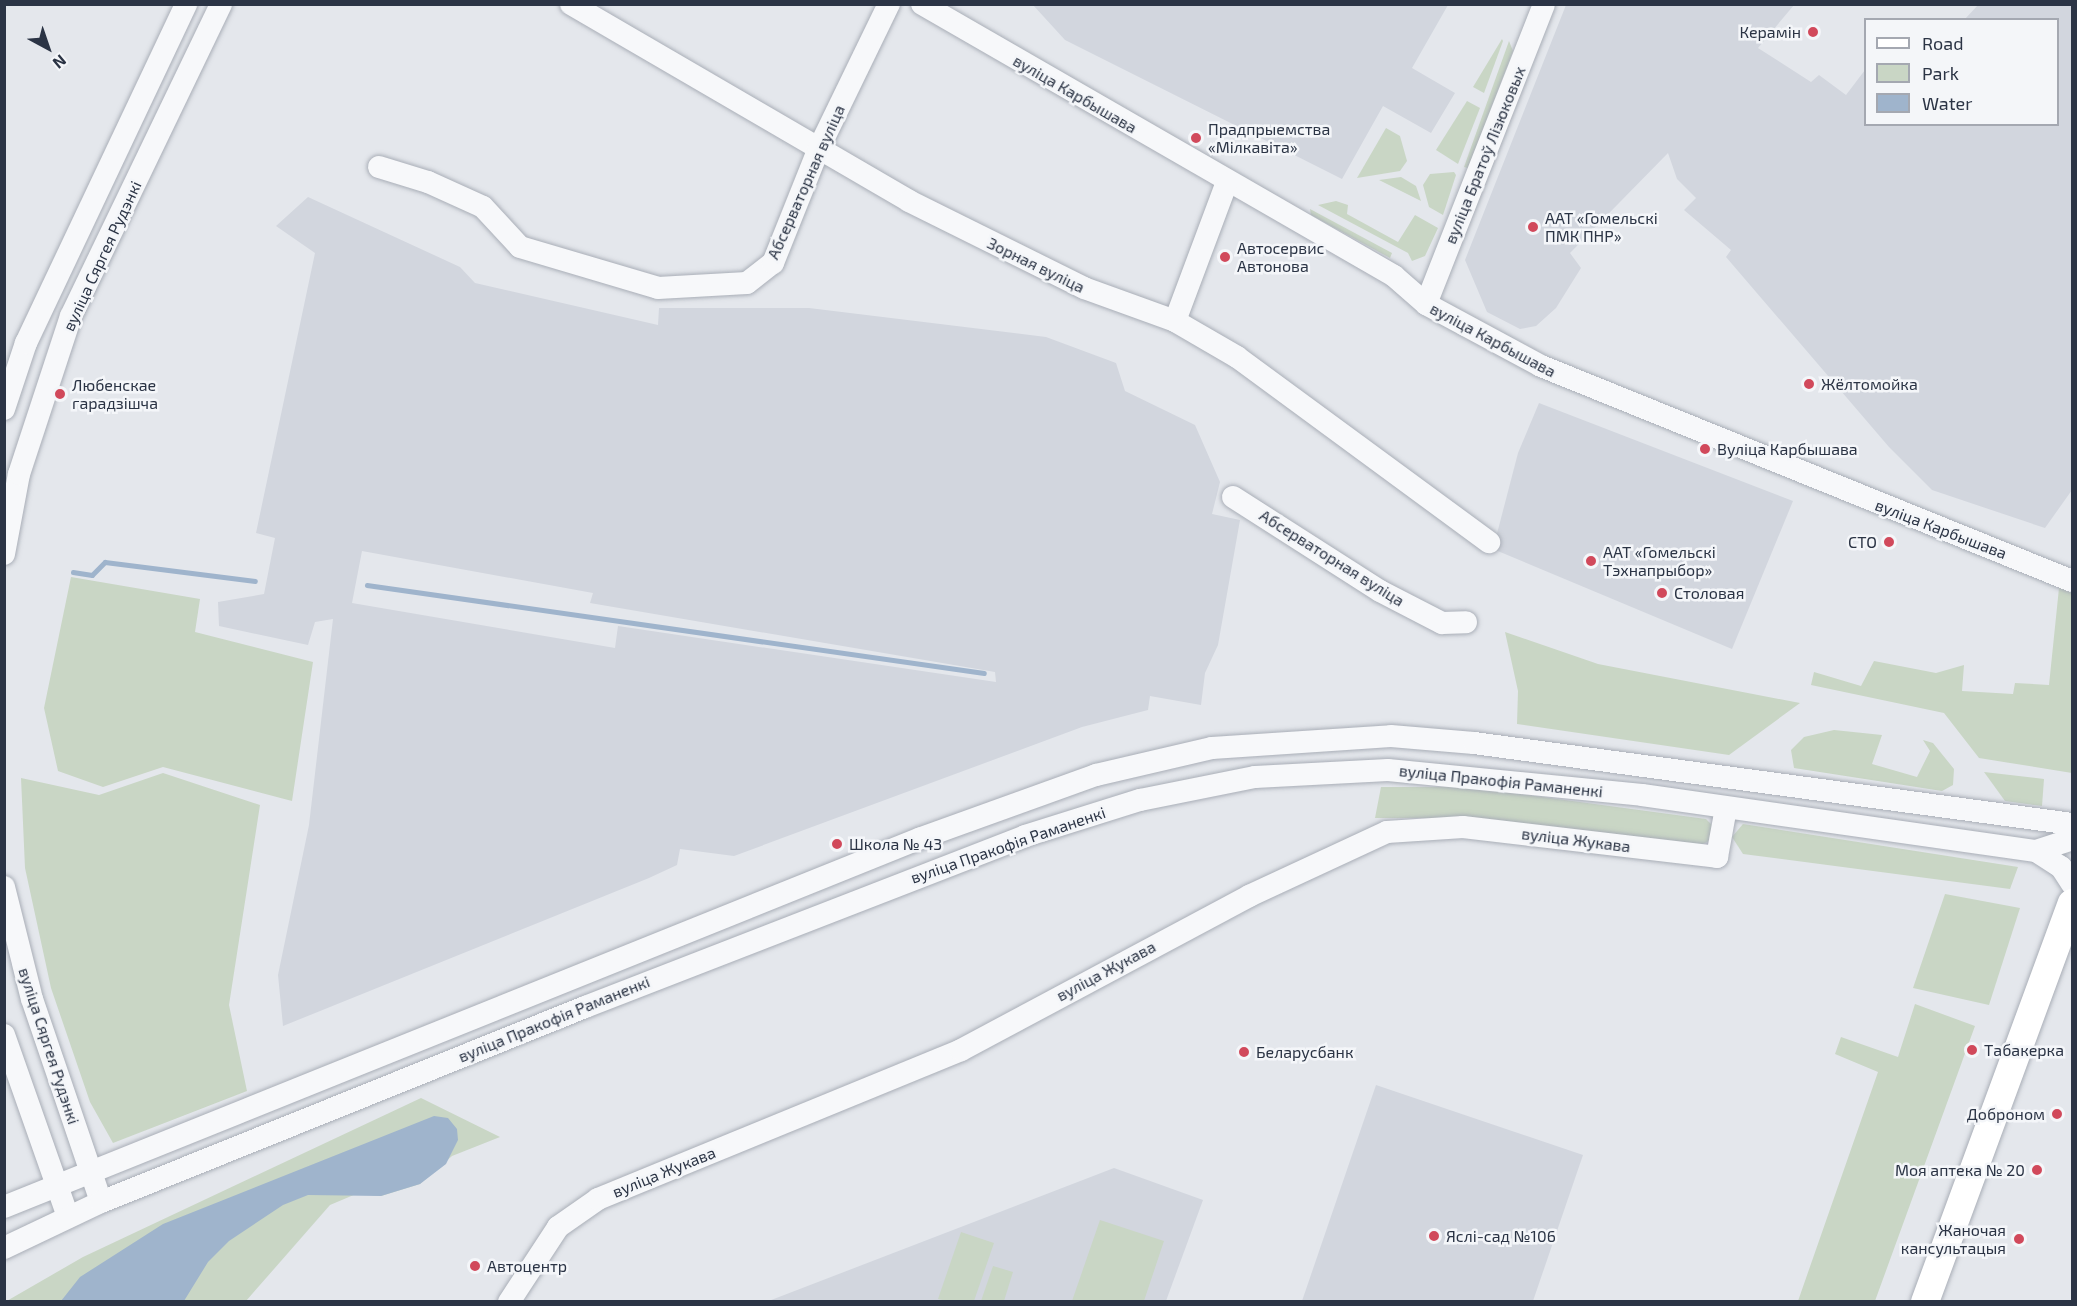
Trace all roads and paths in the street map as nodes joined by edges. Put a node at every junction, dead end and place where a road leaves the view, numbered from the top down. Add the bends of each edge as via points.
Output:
1 (186, 4) edge
2 (221, 4) edge
3 (570, 4) edge
4 (889, 4) edge
5 (922, 4) edge
6 (1544, 4) edge
7 (819, 148) junction
8 (379, 167) dead end
9 (1227, 182) junction
10 (1426, 304) junction
11 (1175, 321) junction
12 (4, 409) edge
13 (1233, 497) dead end
14 (1489, 542) dead end
15 (4, 554) edge
16 (2073, 581) edge
17 (1466, 622) dead end
18 (1391, 736) junction
19 (1649, 766) junction
20 (1388, 770) junction
21 (1642, 795) junction
22 (1725, 808) junction
23 (2073, 824) edge
24 (2073, 839) edge
25 (2036, 851) junction
26 (2073, 884) edge
27 (4, 887) edge
28 (2073, 903) edge
29 (572, 975) junction
30 (585, 1007) junction
31 (4, 1035) edge
32 (88, 1169) junction
33 (57, 1183) junction
34 (101, 1202) junction
35 (4, 1207) edge
36 (68, 1217) junction
37 (4, 1248) edge
38 (509, 1302) edge
39 (1925, 1302) edge

1 - 12 street, вуліца Сяргея Рудэнкі via 26,343
2 - 15 street, вуліца Сяргея Рудэнкі via 71,316 19,474
3 - 7 street, Зорная вуліца
4 - 7 street, Абсерваторная вуліца
5 - 9 street, вуліца Карбышава
6 - 10 street, вуліца Братоў Лізюковых
7 - 8 street, Абсерваторная вуліца via 773,263 747,284 701,289 658,288 520,247 483,207 428,182
7 - 11 street, Зорная вуліца via 995,246 1130,309
9 - 10 street, вуліца Карбышава via 1394,276
9 - 11 street
10 - 16 street, вуліца Карбышава via 1581,386
11 - 14 street, Зорная вуліца via 1237,357
13 - 17 street, Абсерваторная вуліца via 1380,591 1442,623
18 - 19 street, вуліца Пракофія Раманенкі
18 - 20 street via 1403,744 1405,754 1398,767
18 - 29 street, вуліца Пракофія Раманенкі via 1212,748 1096,775
19 - 21 street via 1635,780
19 - 23 street, вуліца Пракофія Раманенкі
20 - 21 street, вуліца Пракофія Раманенкі
20 - 30 street, вуліца Пракофія Раманенкі via 1255,777 1140,800 1025,836
21 - 22 street, вуліца Пракофія Раманенкі
22 - 25 street, вуліца Пракофія Раманенкі
22 - 38 street, вуліца Жукава via 1717,857 1462,827 1387,832 1249,896 961,1050 598,1199 558,1227
24 - 25 street, вуліца Пракофія Раманенкі
25 - 26 street via 2061,867
27 - 32 street, вуліца Сяргея Рудэнкі via 32,999
28 - 39 main road
29 - 30 street via 562,986 563,997 574,1007
29 - 32 street, вуліца Пракофія Раманенкі
30 - 34 street, вуліца Пракофія Раманенкі
31 - 33 street
32 - 33 street, вуліца Пракофія Раманенкі
32 - 34 street, вуліца Сяргея Рудэнкі
33 - 35 street, вуліца Пракофія Раманенкі
33 - 36 street
34 - 36 street, вуліца Пракофія Раманенкі
36 - 37 street, вуліца Пракофія Раманенкі

